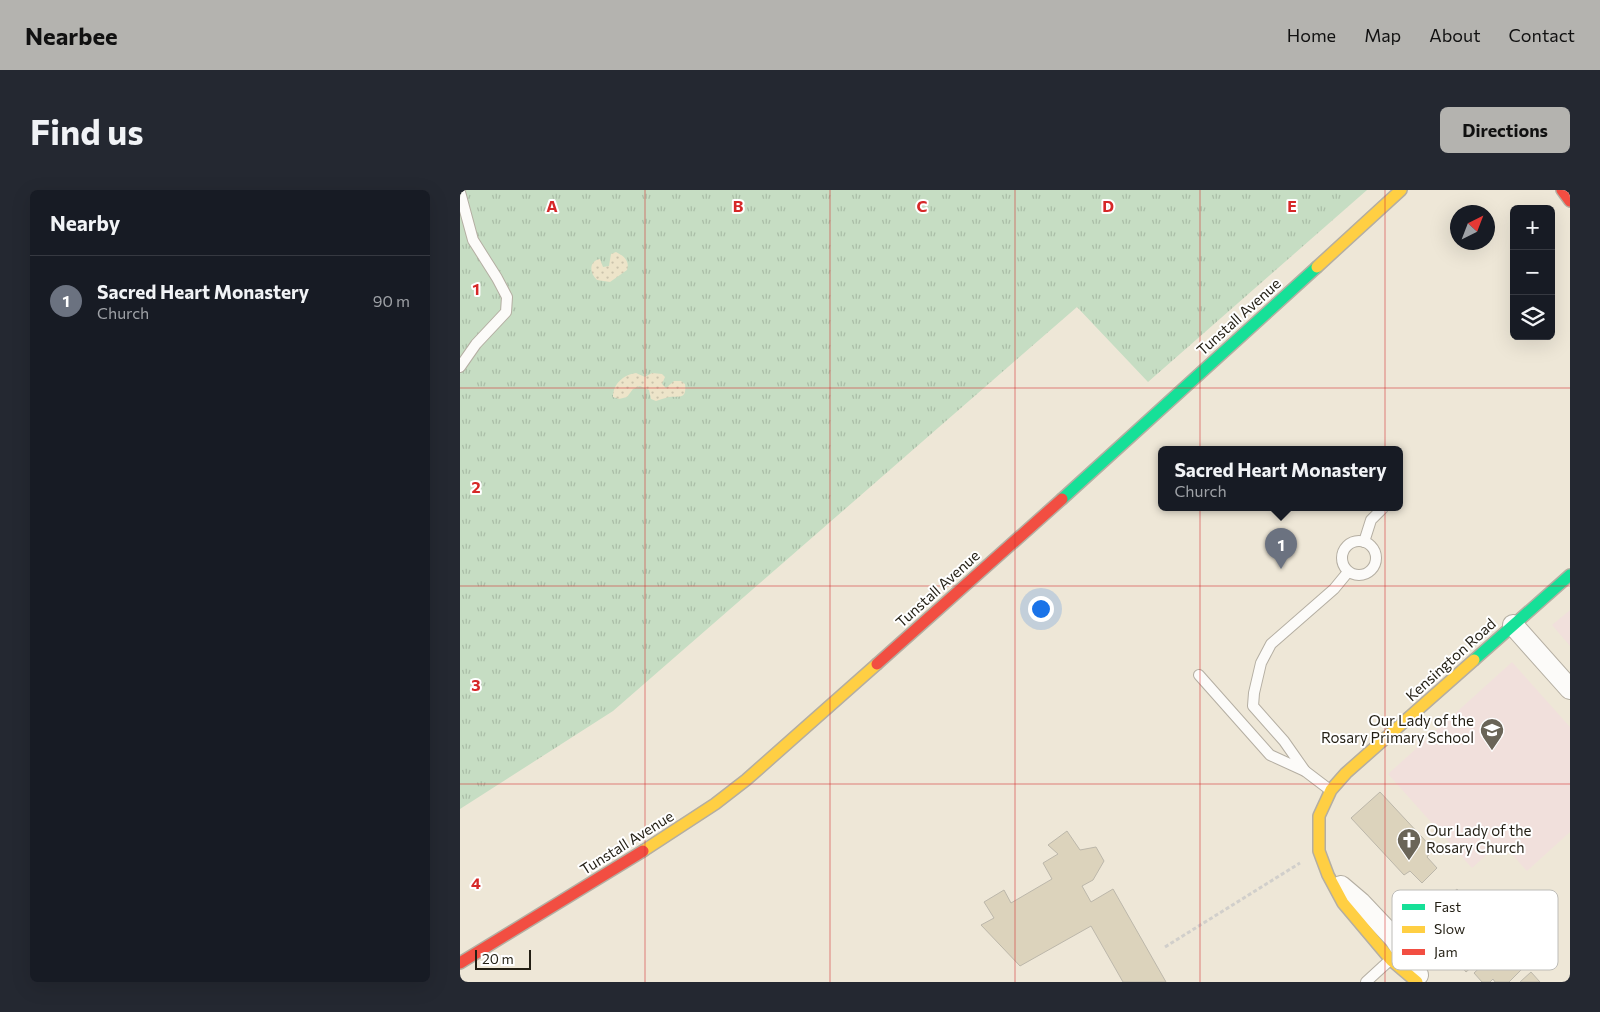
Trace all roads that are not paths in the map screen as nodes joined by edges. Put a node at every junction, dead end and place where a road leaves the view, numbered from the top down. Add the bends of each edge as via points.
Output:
1 (1401, 190) edge
2 (1562, 190) edge
3 (460, 192) edge
4 (1570, 200) edge
5 (460, 367) edge
6 (1380, 511) edge
7 (1364, 542) junction
8 (1348, 572) junction
9 (1570, 575) edge
10 (1513, 625) junction
11 (1199, 676) dead end
12 (1570, 689) edge
13 (1305, 771) junction
14 (1331, 790) junction
15 (1328, 875) junction
16 (1392, 936) edge
17 (1391, 960) joint
18 (460, 963) edge
19 (1403, 970) edge
20 (1415, 970) edge
21 (1366, 982) edge
22 (1417, 982) edge
23 (1423, 982) edge

1 - 18 street, Tunstall Avenue via 1060,501 746,780 666,837
2 - 4 street
3 - 5 lane via 473,240 506,297 506,312
6 - 7 lane via 1371,520
7 - 8 lane via 1350,543 1342,554
7 - 8 lane via 1374,550 1376,563 1372,570 1361,576
8 - 13 lane via 1334,589 1272,644 1261,663 1254,693 1254,706
9 - 10 street, Kensington Road
10 - 12 street
10 - 14 street, Kensington Road via 1346,773
11 - 13 lane via 1270,754
13 - 14 lane
14 - 15 street, Kensington Road via 1319,816 1319,851
15 - 16 street
15 - 17 street via 1343,903
17 - 21 lane
19 - 22 street
20 - 23 street

